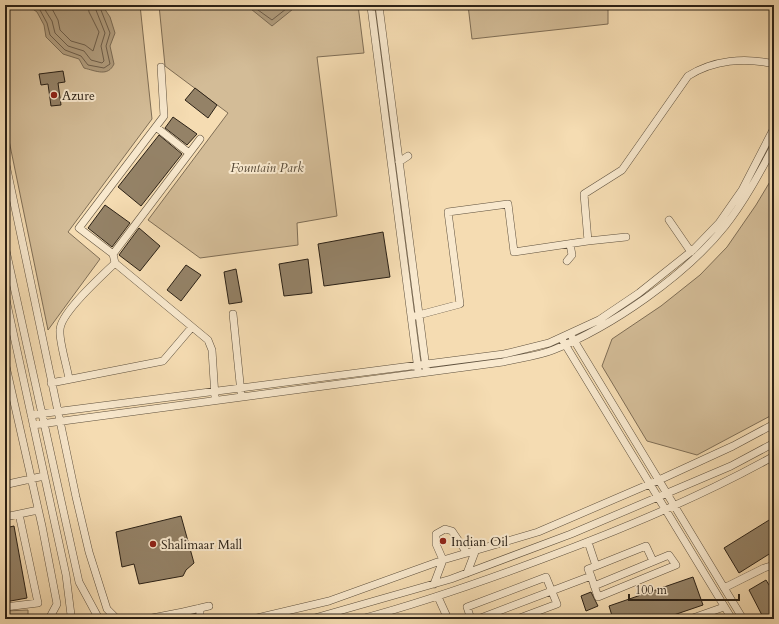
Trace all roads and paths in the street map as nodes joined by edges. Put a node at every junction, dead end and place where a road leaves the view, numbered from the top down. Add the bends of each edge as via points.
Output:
1 (381, 16) junction
2 (372, 17) junction
3 (384, 39) junction
4 (375, 40) junction
5 (774, 64) edge
6 (161, 67) dead end
7 (390, 92) junction
8 (399, 96) dead end
9 (156, 127) junction
10 (774, 128) edge
11 (200, 139) dead end
12 (774, 146) edge
13 (189, 153) junction
14 (408, 156) dead end
15 (5, 160) edge
16 (399, 162) junction
17 (669, 220) dead end
18 (626, 237) dead end
19 (588, 241) junction
20 (570, 244) junction
21 (5, 246) edge
22 (691, 252) junction
23 (113, 254) junction
24 (567, 261) dead end
25 (114, 264) junction
26 (5, 295) edge
27 (20, 312) junction
28 (7, 314) edge
29 (233, 314) dead end
30 (411, 316) junction
31 (420, 316) junction
32 (192, 327) junction
33 (561, 337) junction
34 (572, 337) junction
35 (565, 344) junction
36 (5, 362) edge
37 (426, 365) junction
38 (417, 366) junction
39 (427, 373) junction
40 (418, 374) junction
41 (69, 379) junction
42 (51, 383) junction
43 (241, 389) junction
44 (214, 392) junction
45 (606, 393) junction
46 (242, 397) junction
47 (598, 398) junction
48 (216, 401) junction
49 (57, 412) junction
50 (42, 414) junction
51 (31, 415) junction
52 (59, 422) junction
53 (44, 424) junction
54 (774, 424) edge
55 (33, 425) junction
56 (774, 443) edge
57 (774, 456) edge
58 (44, 476) junction
59 (31, 479) junction
60 (659, 480) junction
61 (5, 481) edge
62 (650, 484) junction
63 (667, 494) junction
64 (658, 498) junction
65 (674, 505) junction
66 (665, 509) junction
67 (38, 510) junction
68 (20, 514) junction
69 (80, 516) junction
70 (5, 517) edge
71 (66, 520) junction
72 (588, 542) junction
73 (475, 552) junction
74 (466, 554) junction
75 (443, 560) junction
76 (653, 561) junction
77 (596, 566) junction
78 (774, 566) edge
79 (467, 573) junction
80 (591, 576) junction
81 (434, 584) junction
82 (594, 586) junction
83 (724, 588) junction
84 (551, 591) junction
85 (438, 597) junction
86 (209, 606) dead end
87 (5, 607) edge
88 (724, 607) junction
89 (200, 608) junction
90 (183, 612) junction
91 (49, 619) edge
92 (70, 619) edge
93 (99, 619) edge
94 (117, 619) edge
95 (148, 619) edge
96 (187, 619) edge
97 (200, 619) edge
98 (252, 619) edge
99 (311, 619) edge
100 (361, 619) edge
101 (448, 619) edge
102 (471, 619) edge
103 (478, 619) edge
104 (517, 619) edge
105 (690, 619) edge
106 (732, 619) edge
107 (743, 619) edge

1 - 2 street
1 - 2 street via 379,6 371,7
1 - 3 street
2 - 4 street
3 - 4 street
3 - 7 street
4 - 30 street
5 - 19 street via 754,59 717,63 703,67 688,76 622,170 584,194
6 - 9 street via 164,116
7 - 8 street
7 - 16 street via 401,144
9 - 13 street
9 - 23 street via 79,228
10 - 22 street via 742,190 719,223
11 - 13 street
12 - 34 street via 747,195 724,227 697,256 643,300 601,327
13 - 23 street
14 - 16 street
15 - 42 street
16 - 31 street
17 - 22 street
18 - 19 street
19 - 20 street
20 - 24 street via 572,255
20 - 31 street via 514,252 508,204 448,212 460,304
21 - 27 street
22 - 34 street via 639,293
23 - 25 street
25 - 32 street
25 - 41 street via 62,320 60,330
26 - 28 street
27 - 28 street
27 - 50 street
28 - 51 street
29 - 43 street
30 - 31 street
30 - 38 street
31 - 37 street
32 - 41 street via 164,361
32 - 44 street via 208,340 212,350
33 - 34 street
33 - 35 street
33 - 37 street via 549,343 504,354
34 - 35 street
34 - 45 street
35 - 39 street via 552,350 503,362
35 - 47 street
36 - 59 street
37 - 38 street
37 - 39 street
38 - 40 street
38 - 43 street
39 - 40 street
40 - 46 street
41 - 42 street
42 - 49 street
43 - 44 street
43 - 46 street
44 - 48 street
44 - 49 street
45 - 47 street
45 - 60 street
46 - 48 street
47 - 62 street
48 - 52 street
49 - 50 street
49 - 52 street
50 - 51 street
50 - 53 street
51 - 55 street
52 - 53 street
52 - 69 street
53 - 55 street
53 - 71 street
54 - 60 street
55 - 58 street
56 - 63 street
57 - 65 street via 735,478
58 - 59 street
58 - 92 street via 66,574
59 - 61 street via 8,484
59 - 67 street
60 - 62 street
60 - 63 street
62 - 64 street
62 - 73 street via 538,532
63 - 64 street
63 - 65 street
64 - 66 street
64 - 79 street
65 - 66 street
65 - 83 street
66 - 72 street
66 - 88 street
67 - 68 street
67 - 91 street via 57,604
68 - 70 street
68 - 87 street via 38,603
69 - 71 street
69 - 94 street via 103,598 107,609
71 - 93 street via 79,582
72 - 77 street
72 - 85 street
73 - 74 street
73 - 79 street
74 - 75 street
74 - 75 street via 452,530 445,529 436,534 435,538
75 - 81 street
75 - 98 street via 329,601
76 - 77 street via 646,546
76 - 82 street
76 - 82 street via 669,554 676,565 598,597
77 - 80 street via 588,569
78 - 83 street via 764,568
79 - 81 street
80 - 82 street
80 - 84 street
81 - 99 street
83 - 107 street
84 - 102 street via 546,577 467,607
84 - 103 street
84 - 104 street via 557,604
85 - 100 street
85 - 101 street
86 - 89 street
88 - 105 street
88 - 106 street
89 - 90 street
89 - 97 street
90 - 95 street
90 - 96 street

